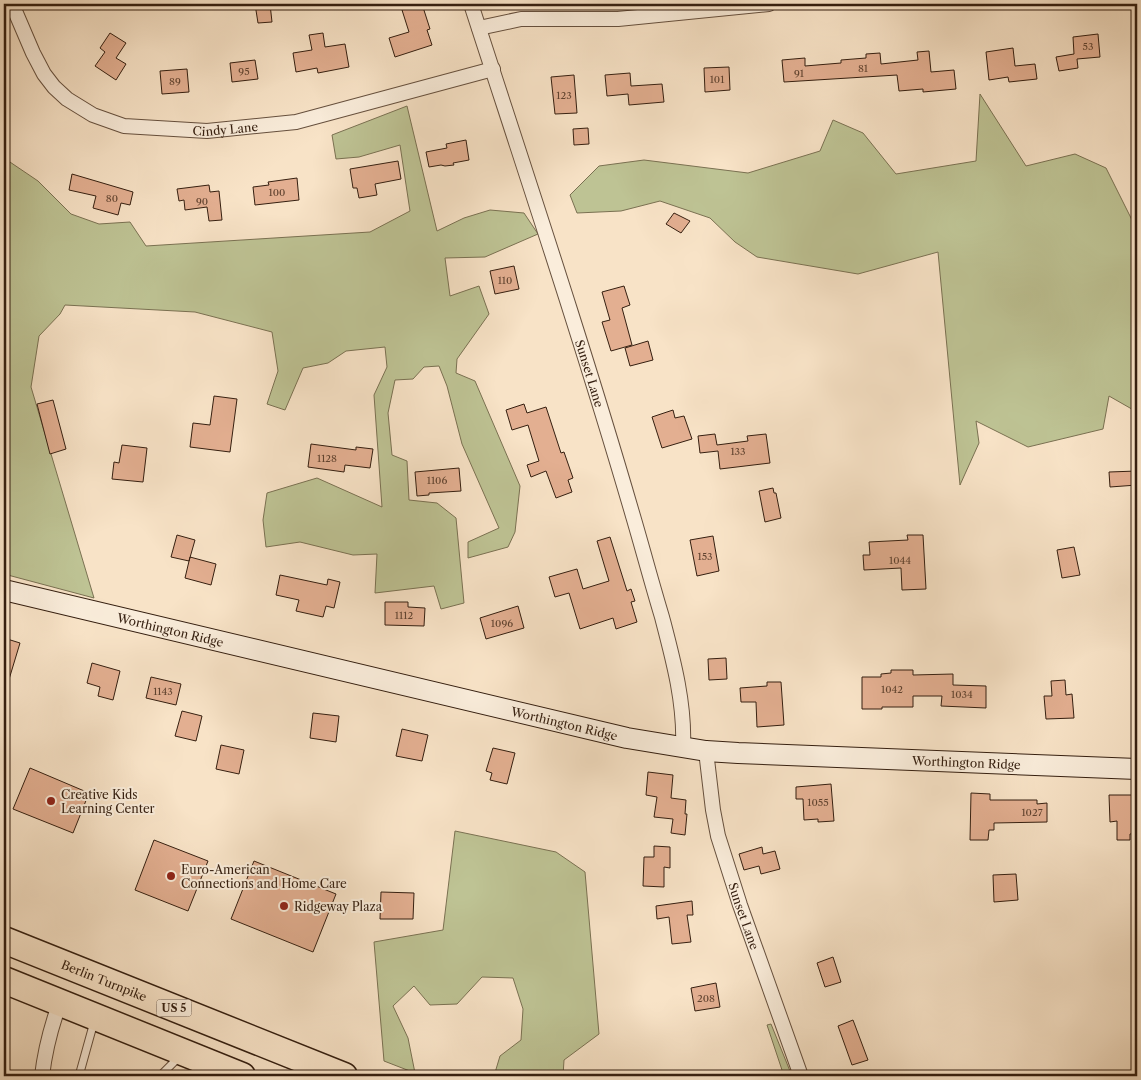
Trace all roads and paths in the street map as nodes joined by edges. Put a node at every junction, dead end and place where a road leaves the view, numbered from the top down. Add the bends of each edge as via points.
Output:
1 (12, 4) edge
2 (471, 4) edge
3 (768, 4) edge
4 (479, 28) junction
5 (493, 69) junction
6 (4, 590) edge
7 (683, 747) junction
8 (706, 751) junction
9 (1137, 769) edge
10 (4, 940) edge
11 (4, 980) edge
12 (60, 1002) junction
13 (96, 1017) junction
14 (183, 1053) junction
15 (42, 1076) edge
16 (78, 1076) edge
17 (160, 1076) edge
18 (242, 1076) edge
19 (344, 1076) edge
20 (801, 1076) edge

1 - 5 street, Cindy Lane via 33,53 54,87 93,115 124,126 207,131 296,122
2 - 4 street, Sunset Lane
3 - 4 street via 618,19 521,19
4 - 5 street, Sunset Lane
5 - 7 street, Sunset Lane via 603,411 652,581 679,690
6 - 7 street, Worthington Ridge via 608,734
7 - 8 street, Worthington Ridge
8 - 9 street, Worthington Ridge
8 - 20 street, Sunset Lane via 718,836
10 - 19 highway, Berlin Turnpike / US 5
11 - 12 highway
12 - 13 highway
12 - 15 street via 51,1026
13 - 14 highway
13 - 16 lane
14 - 17 lane
14 - 18 highway

